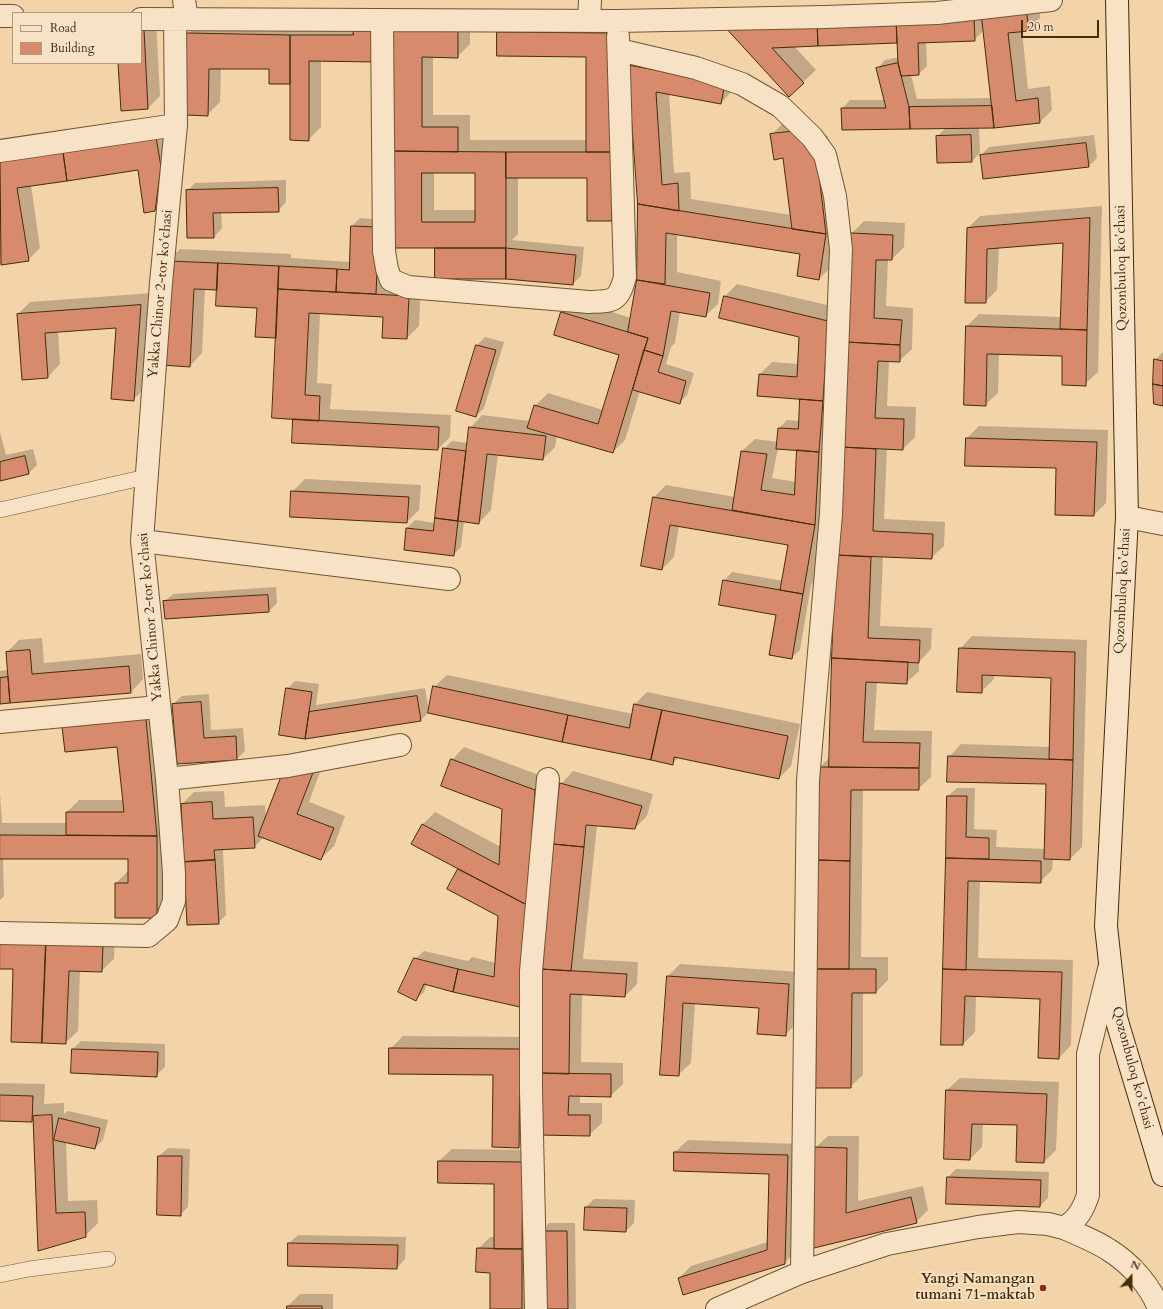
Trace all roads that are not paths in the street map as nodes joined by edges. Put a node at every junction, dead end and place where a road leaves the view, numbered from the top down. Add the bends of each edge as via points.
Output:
1 (1051, 0) edge
2 (1117, 0) edge
3 (824, 9) edge
4 (590, 10) edge
5 (182, 13) edge
6 (0, 16) edge
7 (12, 16) edge
8 (142, 19) edge
9 (382, 20) junction
10 (616, 21) junction
11 (619, 50) junction
12 (176, 125) junction
13 (0, 150) edge
14 (146, 478) junction
15 (0, 510) edge
16 (1127, 516) junction
17 (1163, 524) edge
18 (142, 541) junction
19 (449, 579) dead end
20 (158, 707) junction
21 (0, 722) edge
22 (400, 745) dead end
23 (167, 779) junction
24 (548, 779) dead end
25 (0, 933) edge
26 (1110, 969) junction
27 (1163, 1175) edge
28 (1064, 1228) junction
29 (108, 1259) dead end
30 (802, 1272) junction
31 (0, 1275) edge
32 (536, 1309) edge
33 (717, 1309) edge
34 (1159, 1309) edge

1 - 3 street via 937,13
2 - 16 street, Qozonbuloq koʻchasi
3 - 10 street
4 - 9 street
4 - 10 street
5 - 8 street
5 - 9 street
5 - 12 street, Yakka Chinor 2-tor koʻchasi
6 - 7 street
9 - 11 street via 384,251 391,280 408,287 590,302 610,301 621,292 625,277
10 - 11 street
11 - 30 street via 696,68 735,82 780,106 825,155 835,196 841,249 831,514 808,780
12 - 13 street
12 - 14 street, Yakka Chinor 2-tor koʻchasi
14 - 15 lane
14 - 18 street, Yakka Chinor 2-tor koʻchasi
16 - 17 street
16 - 26 street, Qozonbuloq koʻchasi via 1106,926
18 - 19 street
18 - 20 street, Yakka Chinor 2-tor koʻchasi
20 - 21 street
20 - 23 street, Yakka Chinor 2-tor koʻchasi
22 - 23 street via 288,766
23 - 25 street, Yakka Chinor 2-tor koʻchasi via 174,873 174,901 168,920 148,936
24 - 32 street via 531,971
26 - 27 street, Qozonbuloq koʻchasi via 1116,1018
26 - 28 street via 1088,1054 1088,1195 1076,1220
28 - 30 street via 1018,1222 978,1227 886,1244
28 - 34 street via 1110,1250 1135,1272 1155,1297
29 - 31 lane
30 - 33 street

